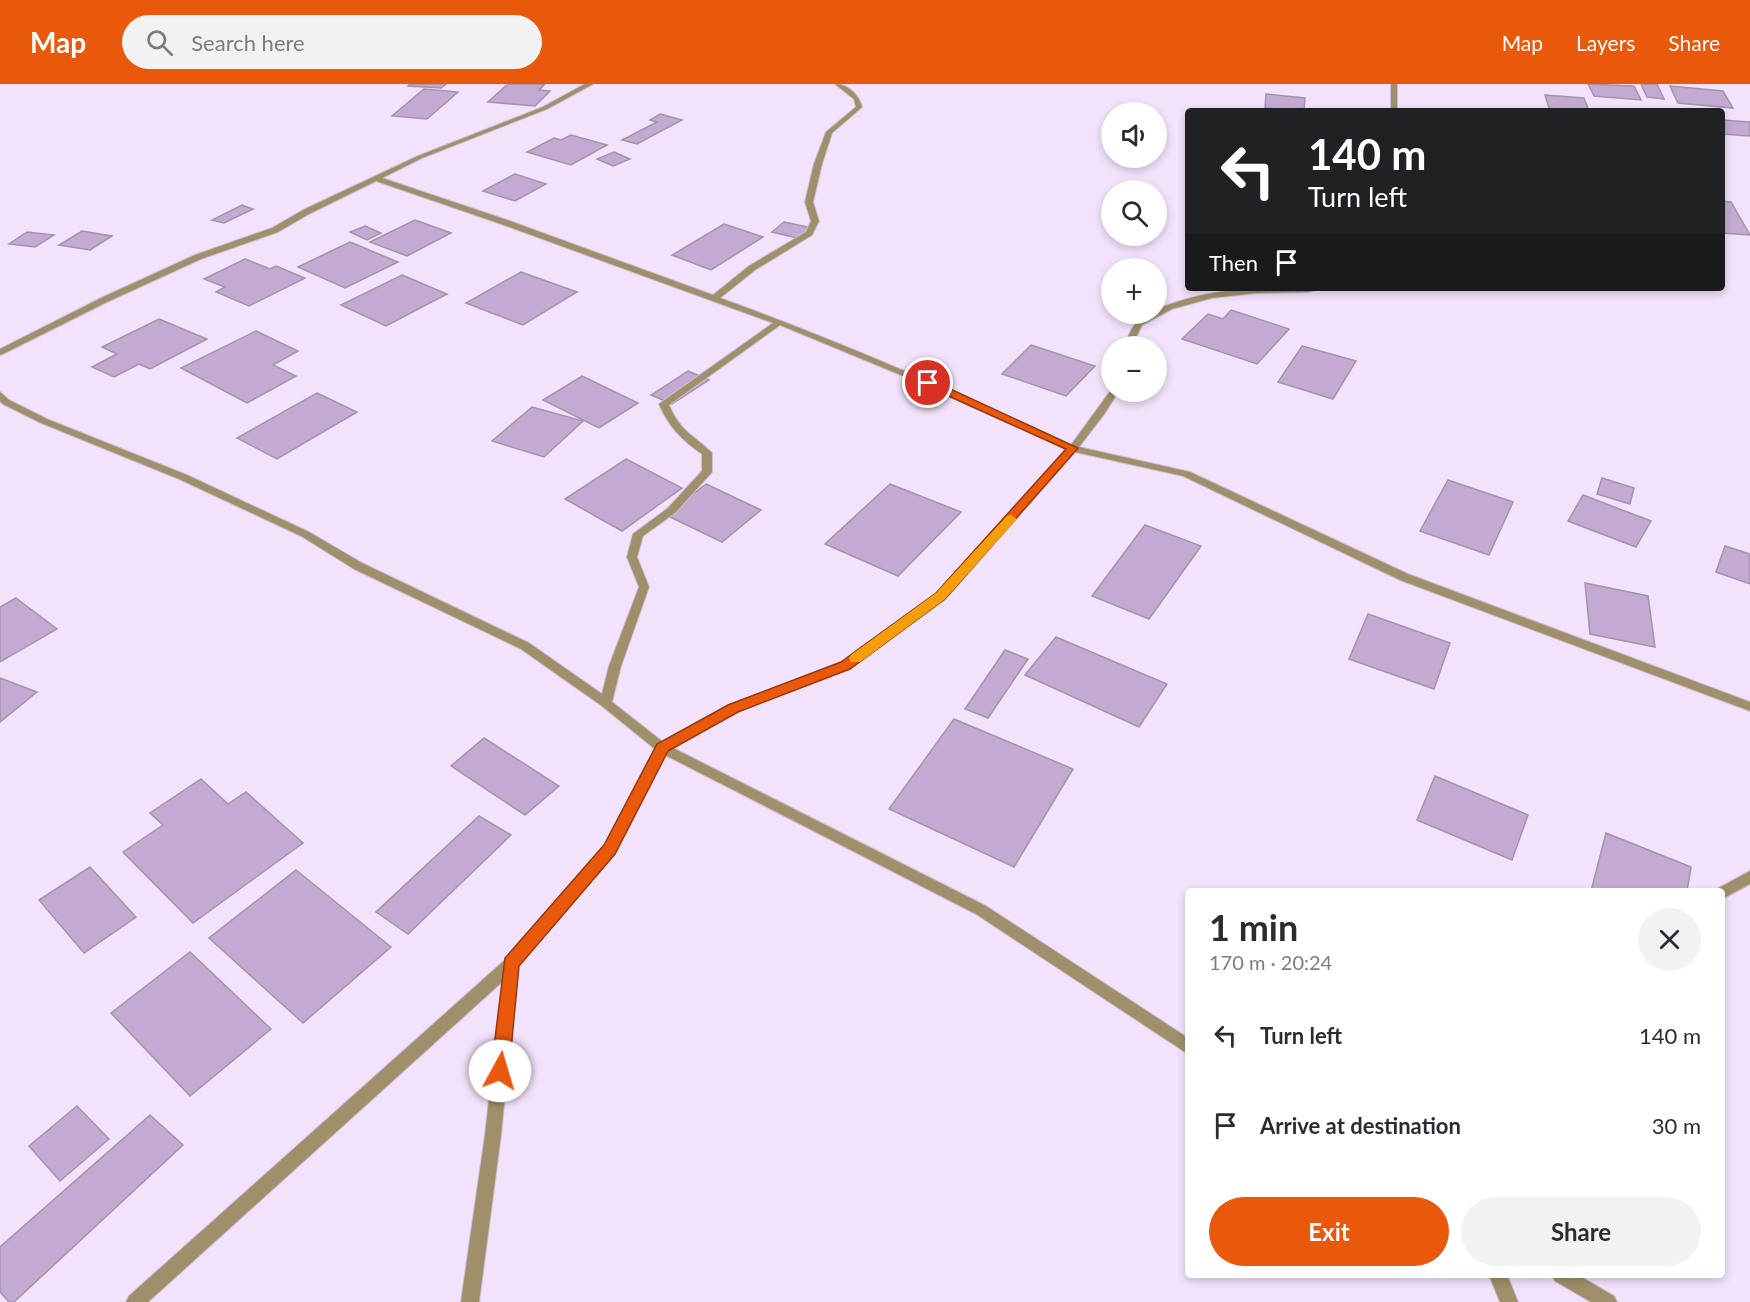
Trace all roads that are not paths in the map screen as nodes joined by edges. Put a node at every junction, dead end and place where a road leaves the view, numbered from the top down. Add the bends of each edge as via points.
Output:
1 (590, 84) edge
2 (838, 84) edge
3 (1394, 84) edge
4 (1394, 108) edge
5 (377, 179) junction
6 (1258, 291) edge
7 (715, 298) junction
8 (1167, 307) edge
9 (779, 322) junction
10 (0, 352) edge
11 (0, 395) edge
12 (1108, 402) edge
13 (1073, 448) junction
14 (606, 703) junction
15 (1750, 707) edge
16 (662, 748) junction
17 (1750, 877) edge
18 (1725, 891) edge
19 (511, 964) junction
20 (1185, 1045) edge
21 (1499, 1278) edge
22 (1566, 1278) edge
23 (135, 1302) edge
24 (470, 1302) edge
25 (1509, 1302) edge
26 (1608, 1302) edge

1 - 5 street via 545,108
2 - 7 street via 857,98 859,107 829,132 809,202 815,221 809,233 752,268
3 - 4 street
5 - 7 street
5 - 10 street via 275,230 198,257 104,300
6 - 8 street via 1216,295
7 - 9 street
9 - 13 street
9 - 14 street via 664,404 671,423 682,436 707,453 707,472 672,510 638,534 632,557 644,587
11 - 14 street via 44,421 183,477 294,530 358,566 525,646
12 - 13 street
13 - 15 street via 1186,474 1404,577
13 - 16 street via 941,596 865,652 846,665 733,708
14 - 16 street
16 - 19 street via 610,849
16 - 20 street via 981,910
17 - 18 street
19 - 23 street
19 - 24 street
21 - 25 street
22 - 26 street

